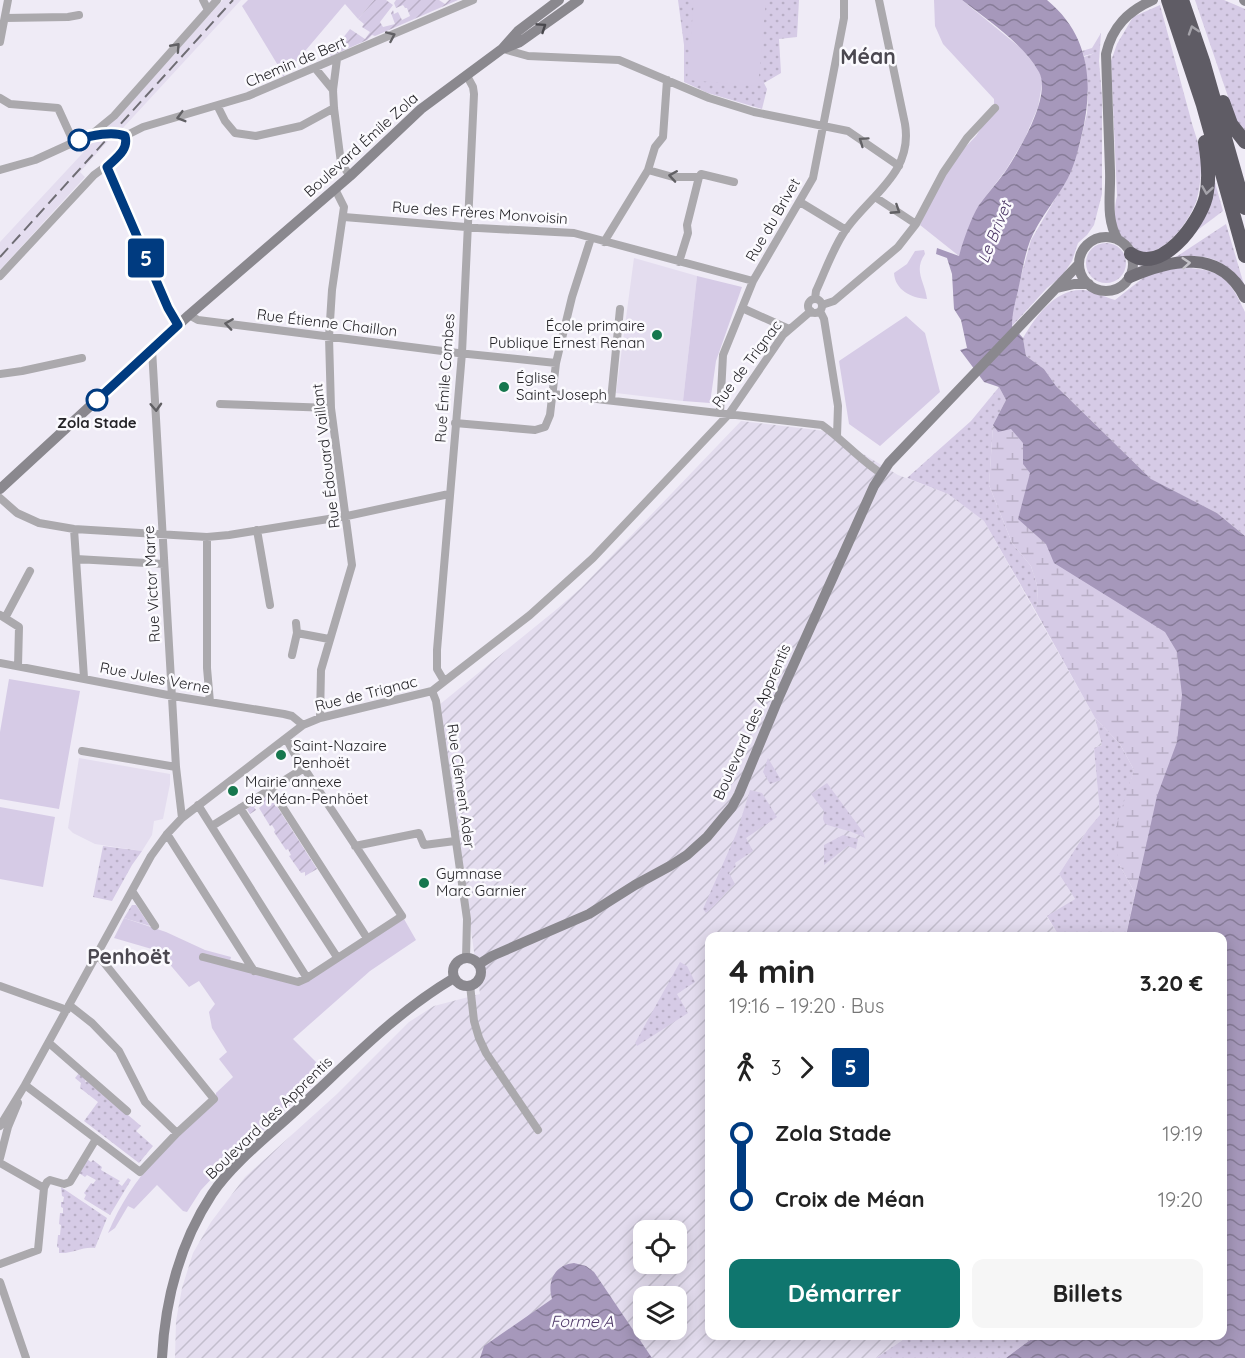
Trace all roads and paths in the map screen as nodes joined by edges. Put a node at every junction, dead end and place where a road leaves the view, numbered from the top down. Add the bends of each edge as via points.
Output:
1 (8, 0) edge
2 (217, 0) edge
3 (473, 0) edge
4 (559, 0) edge
5 (579, 0) edge
6 (844, 0) edge
7 (879, 0) edge
8 (1153, 0) edge
9 (1174, 1) edge
10 (1139, 3) edge
11 (206, 5) edge
12 (79, 15) dead end
13 (5, 18) junction
14 (0, 42) edge
15 (502, 49) junction
16 (338, 59) junction
17 (1196, 62) junction
18 (315, 68) junction
19 (467, 76) junction
20 (667, 80) junction
21 (333, 90) junction
22 (0, 98) edge
23 (218, 107) junction
24 (334, 108) junction
25 (994, 108) dead end
26 (823, 126) junction
27 (92, 134) junction
28 (125, 136) junction
29 (1245, 142) edge
30 (74, 143) junction
31 (899, 166) junction
32 (107, 167) junction
33 (0, 170) edge
34 (648, 170) junction
35 (350, 176) junction
36 (699, 177) junction
37 (734, 182) dead end
38 (336, 189) junction
39 (875, 196) junction
40 (800, 202) junction
41 (1245, 208) edge
42 (1109, 215) junction
43 (344, 217) junction
44 (916, 224) junction
45 (467, 227) junction
46 (846, 230) junction
47 (591, 238) junction
48 (1118, 240) junction
49 (1092, 241) junction
50 (604, 242) junction
51 (1131, 254) junction
52 (1245, 256) edge
53 (679, 262) junction
54 (1079, 264) junction
55 (0, 276) edge
56 (1130, 277) junction
57 (753, 281) junction
58 (1089, 284) junction
59 (1057, 288) junction
60 (1245, 297) edge
61 (815, 299) junction
62 (742, 308) junction
63 (620, 309) dead end
64 (818, 309) junction
65 (189, 315) junction
66 (178, 325) junction
67 (789, 329) junction
68 (329, 337) junction
69 (152, 349) junction
70 (462, 353) junction
71 (82, 358) dead end
72 (556, 363) junction
73 (0, 374) edge
74 (553, 394) junction
75 (611, 400) junction
76 (220, 404) dead end
77 (331, 408) junction
78 (725, 413) junction
79 (456, 423) junction
80 (837, 436) junction
81 (882, 474) junction
82 (0, 489) edge
83 (449, 494) junction
84 (0, 498) edge
85 (346, 516) junction
86 (74, 529) junction
87 (256, 531) junction
88 (162, 533) junction
89 (207, 537) junction
90 (76, 559) junction
91 (164, 564) junction
92 (30, 571) dead end
93 (270, 605) dead end
94 (2, 616) edge
95 (296, 623) dead end
96 (297, 633) junction
97 (329, 639) junction
98 (292, 655) dead end
99 (0, 663) edge
100 (18, 666) junction
101 (84, 678) junction
102 (444, 681) junction
103 (432, 691) junction
104 (172, 696) junction
105 (210, 702) junction
106 (321, 718) junction
107 (303, 725) junction
108 (286, 738) junction
109 (82, 751) dead end
110 (176, 766) junction
111 (304, 768) junction
112 (271, 789) junction
113 (198, 805) junction
114 (240, 808) junction
115 (182, 818) junction
116 (212, 826) junction
117 (167, 834) junction
118 (455, 841) junction
119 (355, 846) junction
120 (132, 891) junction
121 (155, 926) dead end
122 (367, 938) junction
123 (97, 954) junction
124 (203, 957) dead end
125 (337, 957) junction
126 (466, 957) junction
127 (479, 964) junction
128 (254, 971) junction
129 (307, 978) junction
130 (454, 978) junction
131 (0, 986) edge
132 (470, 986) junction
133 (68, 1008) junction
134 (49, 1043) junction
135 (25, 1085) junction
136 (127, 1111) dead end
137 (0, 1126) edge
138 (538, 1130) dead end
139 (177, 1132) junction
140 (96, 1139) junction
141 (0, 1158) edge
142 (0, 1163) edge
143 (44, 1188) junction
144 (0, 1264) edge
145 (0, 1282) edge
146 (26, 1358) edge
147 (162, 1358) edge

1 - 13 street
2 - 11 street
16 -> 3 street, Chemin de Bert
4 - 15 main road, Boulevard Émile Zola via 518,31
15 -> 5 main road, Boulevard Émile Zola via 520,42
6 - 26 street, Rue du Brivet
7 - 31 street via 907,136
8 - 10 main road
9 - 17 highway
10 - 42 main road via 1118,25 1106,54
27 -> 11 street via 114,116
12 - 13 street
13 - 14 street
15 - 19 main road, Boulevard Émile Zola
15 - 20 street via 528,56 619,60
16 - 18 street, Chemin de Bert
16 - 21 street
17 - 29 highway via 1211,70 1231,124
17 - 41 highway
17 -> 51 highway via 1189,78 1208,157 1203,207 1185,234 1162,255 1146,260
17 - 52 highway
18 - 21 street
18 - 23 street, Chemin de Bert
19 - 35 main road, Boulevard Émile Zola via 421,109
19 - 45 street, Rue Émile Combes via 474,94
20 - 26 street via 753,112
20 - 34 street via 663,138 655,147
21 - 24 street
22 - 30 street via 10,104 58,108
23 - 24 street via 235,133 256,136 301,126
23 -> 28 street, Chemin de Bert via 143,127
24 - 35 street via 341,164
25 - 44 street, Rue de Trignac via 942,173
31 -> 26 street via 848,131
26 - 40 street, Rue du Brivet via 813,178
27 - 28 street
27 - 30 street
28 - 32 street via 124,149
30 - 33 street
31 - 39 street
32 - 55 street via 94,175
32 - 66 street
36 -> 34 street via 673,177
34 - 50 street
35 - 38 main road, Boulevard Émile Zola
36 - 37 street via 701,174
36 - 53 street
38 - 43 street, Rue Édouard Vaillant
38 - 65 main road, Boulevard Émile Zola
39 -> 44 street
39 - 46 street
40 - 46 street
40 - 57 street, Rue du Brivet
42 - 48 main road
42 - 49 main road
43 - 45 street, Rue des Frères Monvoisin
43 - 68 street, Rue Édouard Vaillant
44 - 64 street, Rue de Trignac via 898,247 834,301
45 - 47 street, Rue des Frères Monvoisin via 574,233
45 - 70 street, Rue Émile Combes
46 - 61 street
47 - 50 street, Rue des Frères Monvoisin
47 - 72 street
48 - 49 main road
48 - 51 main road
49 - 54 main road
50 - 53 street, Rue des Frères Monvoisin
51 - 56 main road
53 - 57 street, Rue des Frères Monvoisin
54 - 58 main road
54 - 59 main road, Boulevard des Apprentis
56 - 58 main road via 1121,287 1106,291
56 -> 60 main road via 1158,266 1199,262 1218,266 1233,277
57 - 62 street, Rue du Brivet
58 - 59 main road
59 - 81 main road, Boulevard des Apprentis
61 - 64 street via 819,300
61 - 64 street via 809,305
62 - 67 street
62 - 78 street, Rue du Brivet via 723,355
63 - 75 street
64 - 67 street, Rue de Trignac
64 - 80 street via 824,322 838,406
65 - 66 main road, Boulevard Émile Zola
68 -> 65 street, Rue Étienne Chaillon via 198,320
66 - 69 main road, Boulevard Émile Zola
67 - 78 street, Rue de Trignac
68 - 70 street, Rue Étienne Chaillon
68 - 77 street, Rue Édouard Vaillant
69 - 82 main road, Boulevard Émile Zola
69 -> 88 street, Rue Victor Marre
70 - 72 street, Rue Étienne Chaillon
70 - 79 street, Rue Émile Combes
71 - 73 street
72 - 74 street
74 - 75 street
74 - 79 street via 549,422 535,430
75 - 78 street
76 - 77 street
77 - 85 street, Rue Édouard Vaillant
78 - 80 street via 822,426
78 - 102 street, Rue de Trignac via 593,558 530,615
79 - 83 street, Rue Émile Combes
80 - 81 street
81 - 127 main road, Boulevard des Apprentis via 871,491 732,807 719,824 687,855 589,914
83 - 85 street
83 - 102 street, Rue Émile Combes via 437,657 437,669
84 - 86 street via 17,513 39,523
85 - 87 street
85 - 97 street, Rue Édouard Vaillant via 352,565
86 - 88 street
86 - 90 street
87 - 89 street
87 - 93 street
88 - 89 street
88 - 91 street, Rue Victor Marre
89 - 105 street
90 - 91 street
90 - 101 street
91 - 104 street, Rue Victor Marre
92 - 94 street
94 - 100 street via 19,627
95 - 96 street
96 - 97 street
96 - 98 street
97 - 106 street, Rue Édouard Vaillant via 321,670
99 - 100 street, Rue Jules Verne
100 - 101 street, Rue Jules Verne
101 - 104 street, Rue Jules Verne
102 - 103 street, Rue de Trignac
103 - 106 street, Rue de Trignac
103 - 118 street, Rue Clément Ader
104 - 105 street, Rue Jules Verne
104 - 110 street, Rue Victor Marre
105 - 107 street, Rue Jules Verne via 284,714
106 - 107 street, Rue de Trignac
107 - 108 street, Rue de Trignac
108 - 111 street
108 - 113 street, Rue de Trignac
109 - 110 street
110 - 115 street, Rue Victor Marre
111 - 112 street
111 - 119 street
112 - 114 street
112 - 122 street
113 - 115 street, Rue de Trignac
113 - 116 street
114 - 116 street
114 - 125 street
115 - 117 street, Rue de Trignac
116 - 129 street
117 - 120 street, Rue de Trignac
117 - 128 street
118 - 119 street via 424,845 419,833
118 - 126 street, Rue Clément Ader via 467,919
119 - 122 street via 402,916
120 - 121 street
120 - 123 street, Rue de Trignac
122 - 125 street
123 - 133 street, Rue de Trignac
123 - 139 street via 214,1099
124 - 128 street
125 - 129 street
126 - 127 main road
126 - 130 main road via 454,965
127 - 132 main road via 480,977
128 - 129 street via 298,982
130 - 132 main road via 461,985
130 - 147 main road, Boulevard des Apprentis via 411,1006 369,1042 255,1148 213,1193 175,1276
131 - 133 street
132 - 138 street via 478,1038
133 - 134 street, Rue de Trignac
133 - 139 street via 92,1023 119,1051 145,1102
134 - 135 street, Rue de Trignac
134 - 136 street
135 - 137 street, Rue de Trignac
135 - 140 street
135 - 141 street, Rue de Trignac
139 - 140 street via 140,1172
140 - 143 street via 70,1182 50,1180
142 - 143 street
143 - 144 street via 38,1250
145 - 146 street

